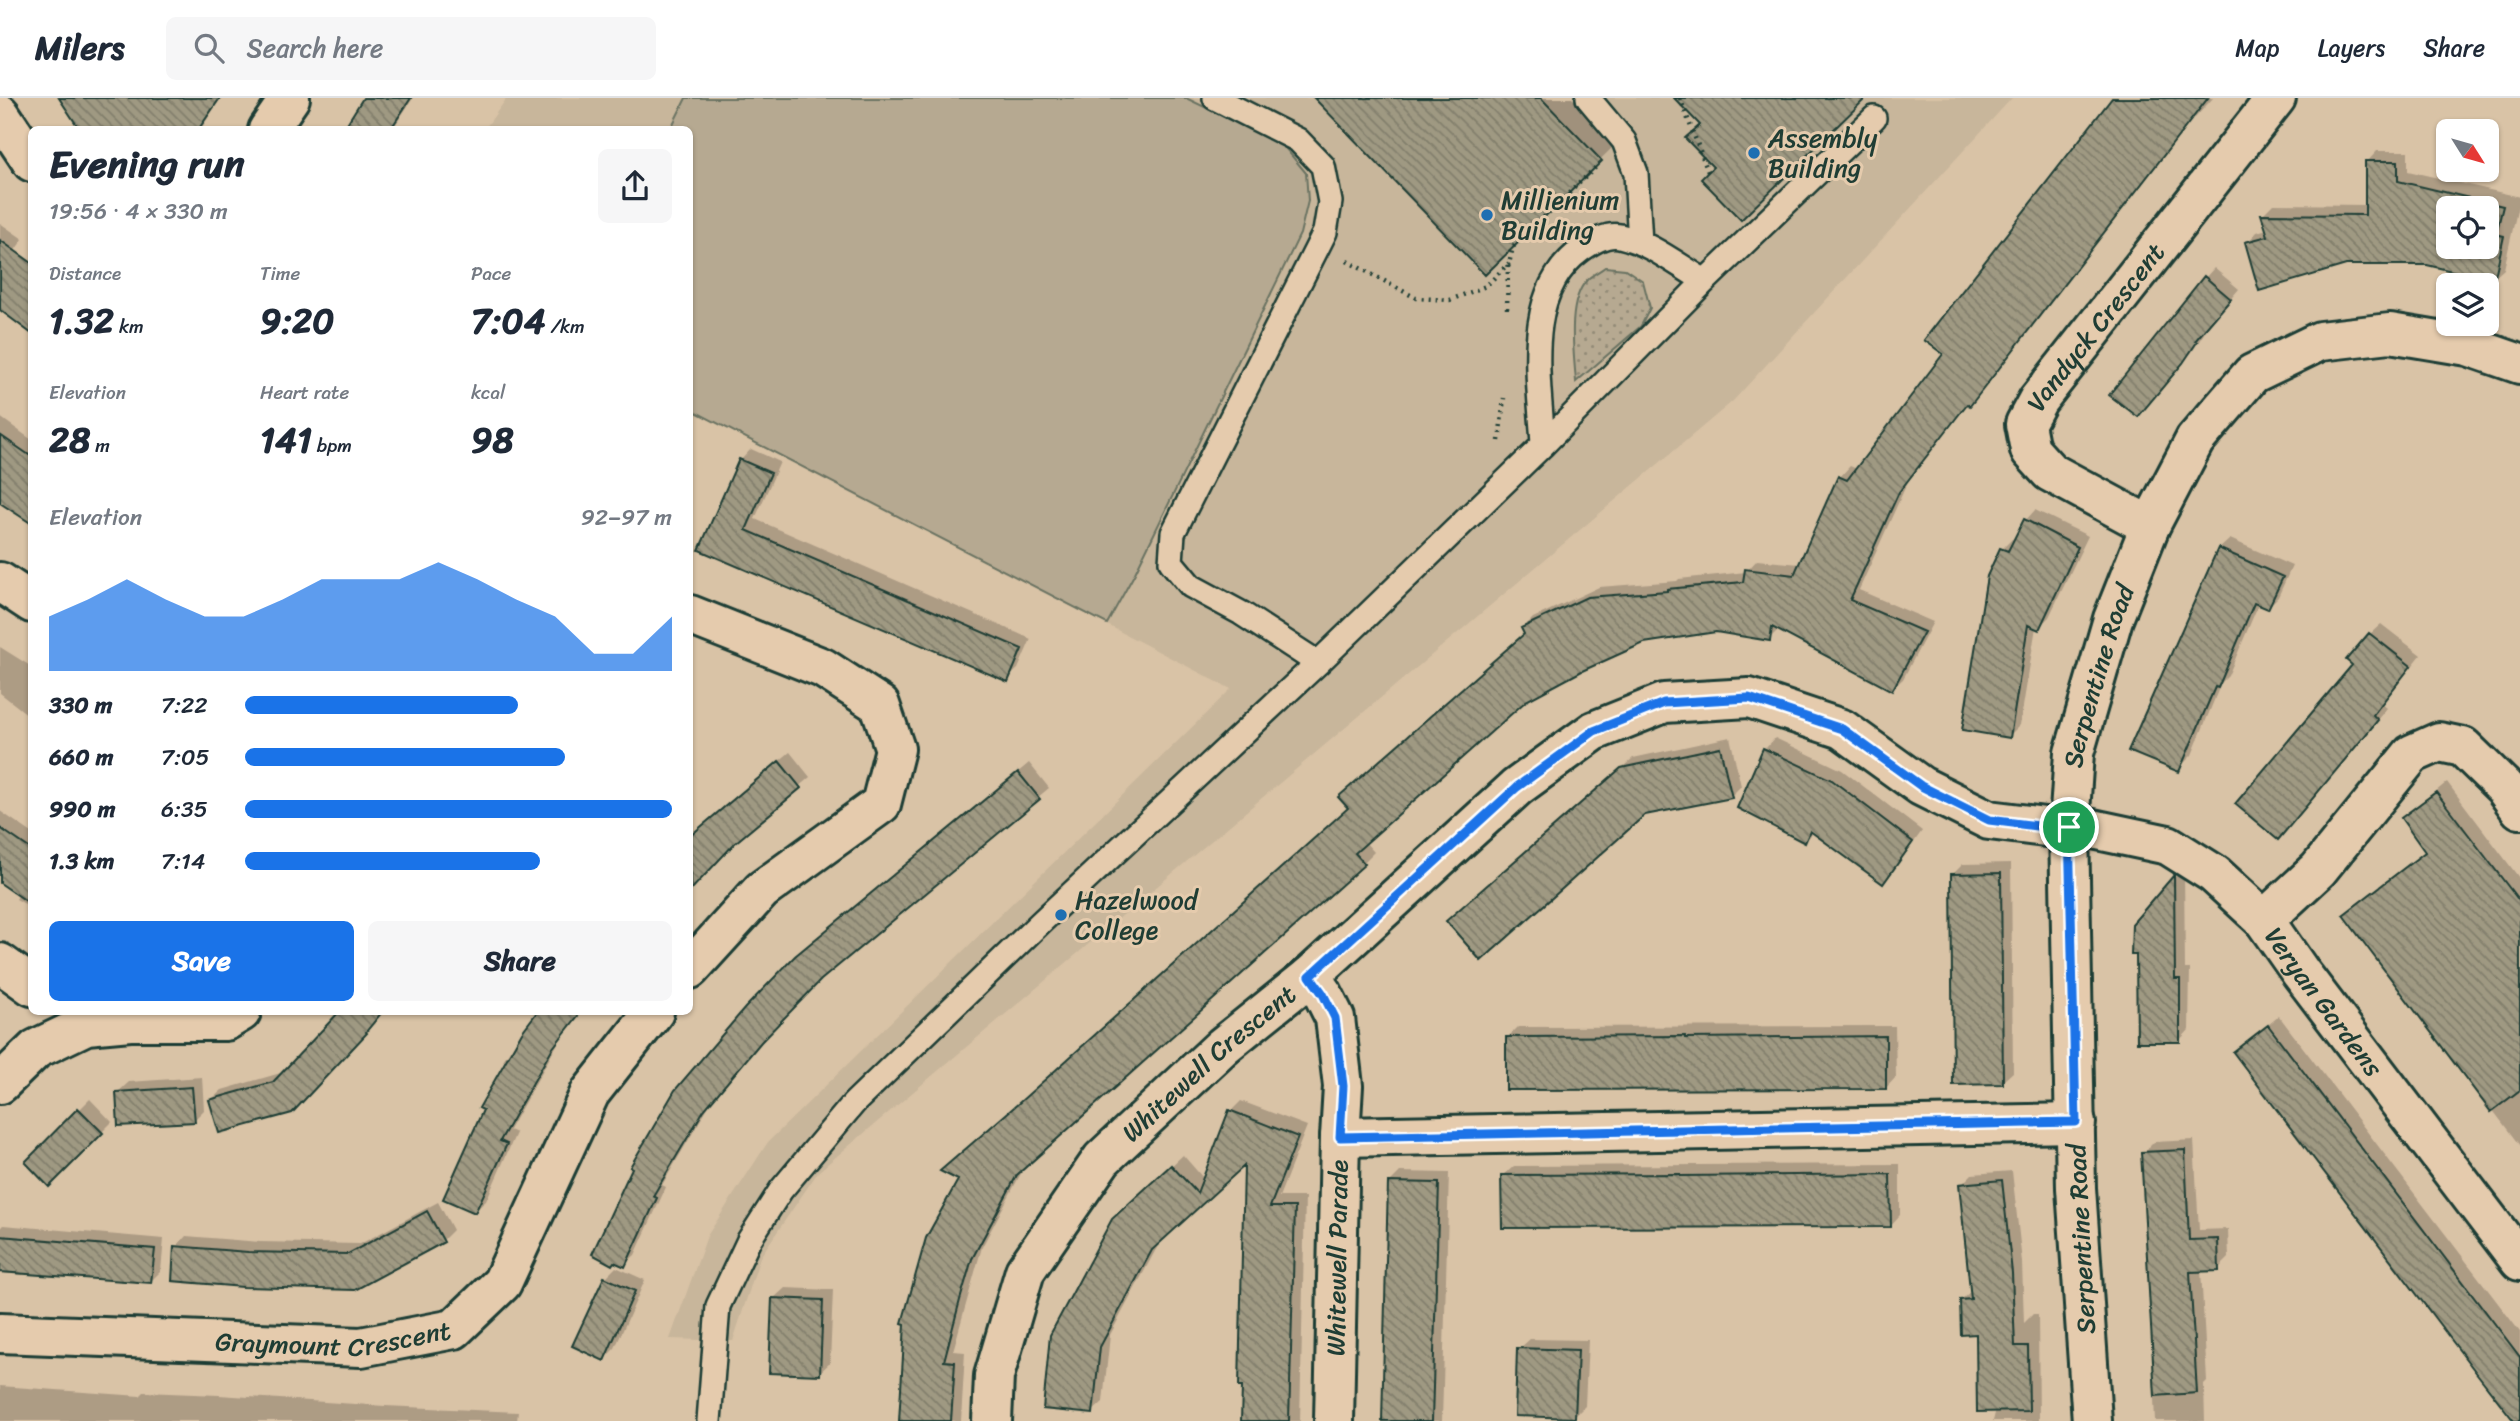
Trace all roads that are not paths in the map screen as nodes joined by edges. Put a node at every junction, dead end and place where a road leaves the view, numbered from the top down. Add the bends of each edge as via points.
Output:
1 (290, 98) edge
2 (1215, 98) edge
3 (1588, 98) edge
4 (2276, 98) edge
5 (0, 114) edge
6 (1874, 118) dead end
7 (271, 126) edge
8 (28, 156) edge
9 (1640, 243) junction
10 (1705, 281) junction
11 (2520, 364) edge
12 (1543, 445) junction
13 (2150, 526) junction
14 (0, 582) edge
15 (28, 600) edge
16 (693, 616) edge
17 (1318, 663) junction
18 (2520, 808) edge
19 (2069, 827) junction
20 (2264, 920) junction
21 (0, 963) edge
22 (693, 966) edge
23 (1310, 976) junction
24 (28, 983) edge
25 (236, 1015) edge
26 (652, 1015) edge
27 (77, 1018) edge
28 (0, 1084) edge
29 (2076, 1122) junction
30 (1340, 1137) junction
31 (2520, 1261) edge
32 (0, 1333) edge
33 (709, 1421) edge
34 (992, 1421) edge
35 (1334, 1421) edge
36 (2092, 1421) edge

1 - 7 street
2 - 17 lane via 1298,139 1323,166 1330,202 1325,232 1173,533 1171,562 1191,586 1241,612
3 - 9 lane via 1624,141 1636,173
4 - 13 street, Vandyck Crescent via 2038,400 2025,424 2030,450 2050,472
5 - 8 street
6 - 10 lane
9 - 10 lane
9 - 12 lane via 1617,235 1594,241 1571,257 1555,278 1537,344
10 - 12 lane
11 - 13 street, Serpentine Road via 2468,346 2390,333 2320,341 2252,374 2194,440
12 - 17 lane
13 - 19 street, Serpentine Road via 2113,620 2074,753
14 - 15 street
16 - 22 street via 823,668 880,705 895,749 881,804 762,890
17 - 33 lane via 854,1103 781,1190 749,1240 718,1306
18 - 20 street via 2463,747 2439,743 2412,754 2318,870
19 - 20 street, Veryan Gardens via 2168,845 2214,874
19 - 23 street, Whitewell Crescent via 1989,820 1921,786 1842,729 1749,698 1664,703 1594,731 1517,787
19 - 29 street, Serpentine Road
20 - 31 street, Veryan Gardens
21 - 24 street
23 - 30 street, Whitewell Parade via 1335,1018 1343,1086
23 - 34 street, Whitewell Crescent via 1223,1046 1101,1159 1024,1271 995,1376
25 - 27 street via 226,1021
26 - 32 street, Graymount Crescent via 590,1093 502,1283 454,1329 361,1347
27 - 28 street
29 - 30 street
29 - 36 street, Serpentine Road via 2076,1188
30 - 35 street, Whitewell Parade

